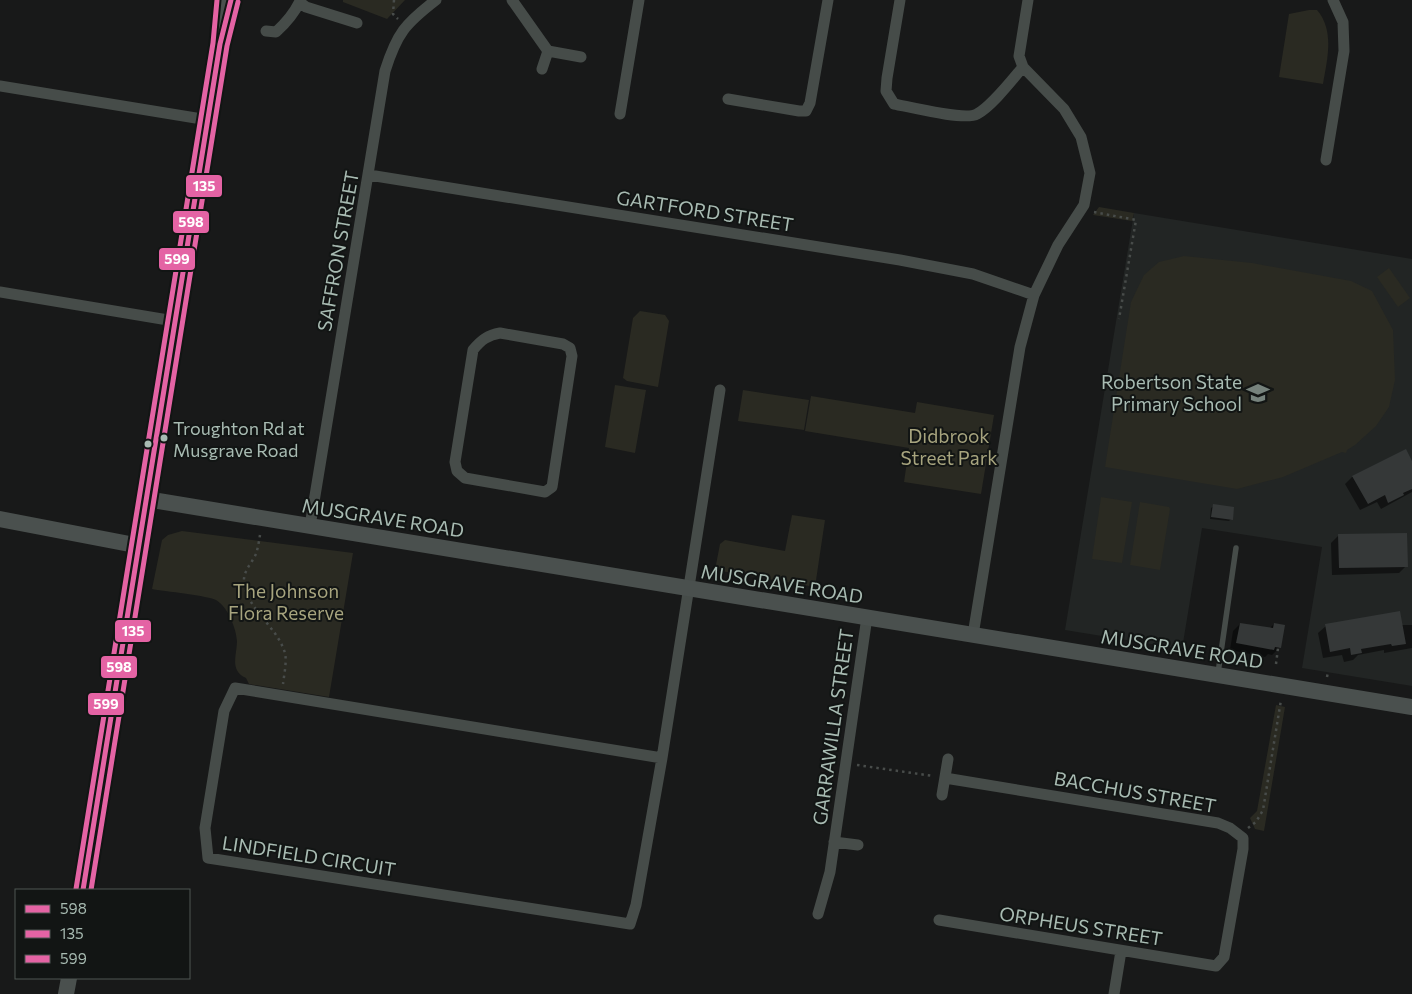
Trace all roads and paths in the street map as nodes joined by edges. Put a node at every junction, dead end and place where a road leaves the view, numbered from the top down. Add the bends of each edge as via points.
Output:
1 (225, 0) edge
2 (232, 0) edge
3 (300, 0) edge
4 (394, 0) edge
5 (436, 0) edge
6 (512, 0) edge
7 (639, 0) edge
8 (828, 0) edge
9 (900, 0) edge
10 (1028, 0) edge
11 (1333, 0) edge
12 (357, 22) dead end
13 (405, 26) junction
14 (266, 31) dead end
15 (220, 44) junction
16 (548, 51) junction
17 (581, 57) dead end
18 (1023, 68) junction
19 (542, 69) dead end
20 (0, 86) edge
21 (728, 99) dead end
22 (620, 114) dead end
23 (208, 120) junction
24 (1326, 160) dead end
25 (369, 176) junction
26 (1080, 210) junction
27 (0, 292) edge
28 (1034, 295) junction
29 (1119, 319) dead end
30 (174, 321) junction
31 (720, 390) dead end
32 (545, 492) joint
33 (146, 499) junction
34 (0, 519) edge
35 (310, 526) junction
36 (260, 535) dead end
37 (140, 546) junction
38 (1236, 548) dead end
39 (689, 589) junction
40 (867, 617) junction
41 (973, 634) junction
42 (1278, 648) dead end
43 (1276, 664) dead end
44 (1328, 672) dead end
45 (1218, 675) junction
46 (1327, 677) dead end
47 (281, 695) junction
48 (1281, 700) dead end
49 (1412, 707) edge
50 (662, 758) junction
51 (948, 759) dead end
52 (846, 763) junction
53 (945, 778) junction
54 (942, 795) dead end
55 (1243, 838) junction
56 (834, 842) junction
57 (858, 845) dead end
58 (83, 889) edge
59 (818, 914) dead end
60 (940, 920) dead end
61 (1121, 951) junction
62 (69, 979) edge
63 (66, 994) edge
64 (1114, 994) edge

1 - 15 street
2 - 15 street
3 - 12 street via 306,7
3 - 14 street via 282,27 276,32
4 - 13 path via 393,14
5 - 13 street, SAFFRON STREET
6 - 16 street
7 - 22 street
8 - 21 street via 806,111
9 - 18 street via 886,91 894,104 961,116 976,115
10 - 18 street via 1019,56
11 - 24 street via 1343,22 1344,51
13 - 25 street, SAFFRON STREET via 385,72
15 - 23 street
16 - 17 street
16 - 19 street
18 - 26 street via 1064,109 1081,137 1090,174
20 - 23 street
23 - 30 street
25 - 28 street, GARTFORD STREET via 900,260 973,274
25 - 35 street, SAFFRON STREET
26 - 28 street
26 - 29 path via 1136,220
27 - 30 street
28 - 41 street via 1020,347
30 - 33 street
31 - 39 street, LINDFIELD CIRCUIT
32 - 32 street via 465,478 457,471 455,462 473,350 490,335 500,333 570,348 572,356 552,487
33 - 35 street, MUSGRAVE ROAD
33 - 37 street
34 - 37 street
35 - 39 street, MUSGRAVE ROAD
36 - 47 path via 256,554 243,581 248,596 276,635 285,654
37 - 58 street
38 - 45 lane
39 - 40 street, MUSGRAVE ROAD
39 - 50 street, LINDFIELD CIRCUIT
40 - 41 street, MUSGRAVE ROAD
40 - 52 street, GARRAWILLA STREET
41 - 45 street, MUSGRAVE ROAD
42 - 43 path
44 - 46 path
45 - 49 street, MUSGRAVE ROAD
47 - 50 street, LINDFIELD CIRCUIT
47 - 50 street, LINDFIELD CIRCUIT via 235,688 224,711 204,828 208,858 630,924
48 - 55 path via 1263,810
51 - 53 street
52 - 53 path
52 - 56 street, GARRAWILLA STREET
53 - 54 street
53 - 55 street, BACCHUS STREET via 1218,823
55 - 61 street, ORPHEUS STREET via 1224,957 1216,966
56 - 57 street, GARRAWILLA STREET
56 - 59 street, GARRAWILLA STREET via 830,872
60 - 61 street, ORPHEUS STREET
61 - 64 street
62 - 63 street

